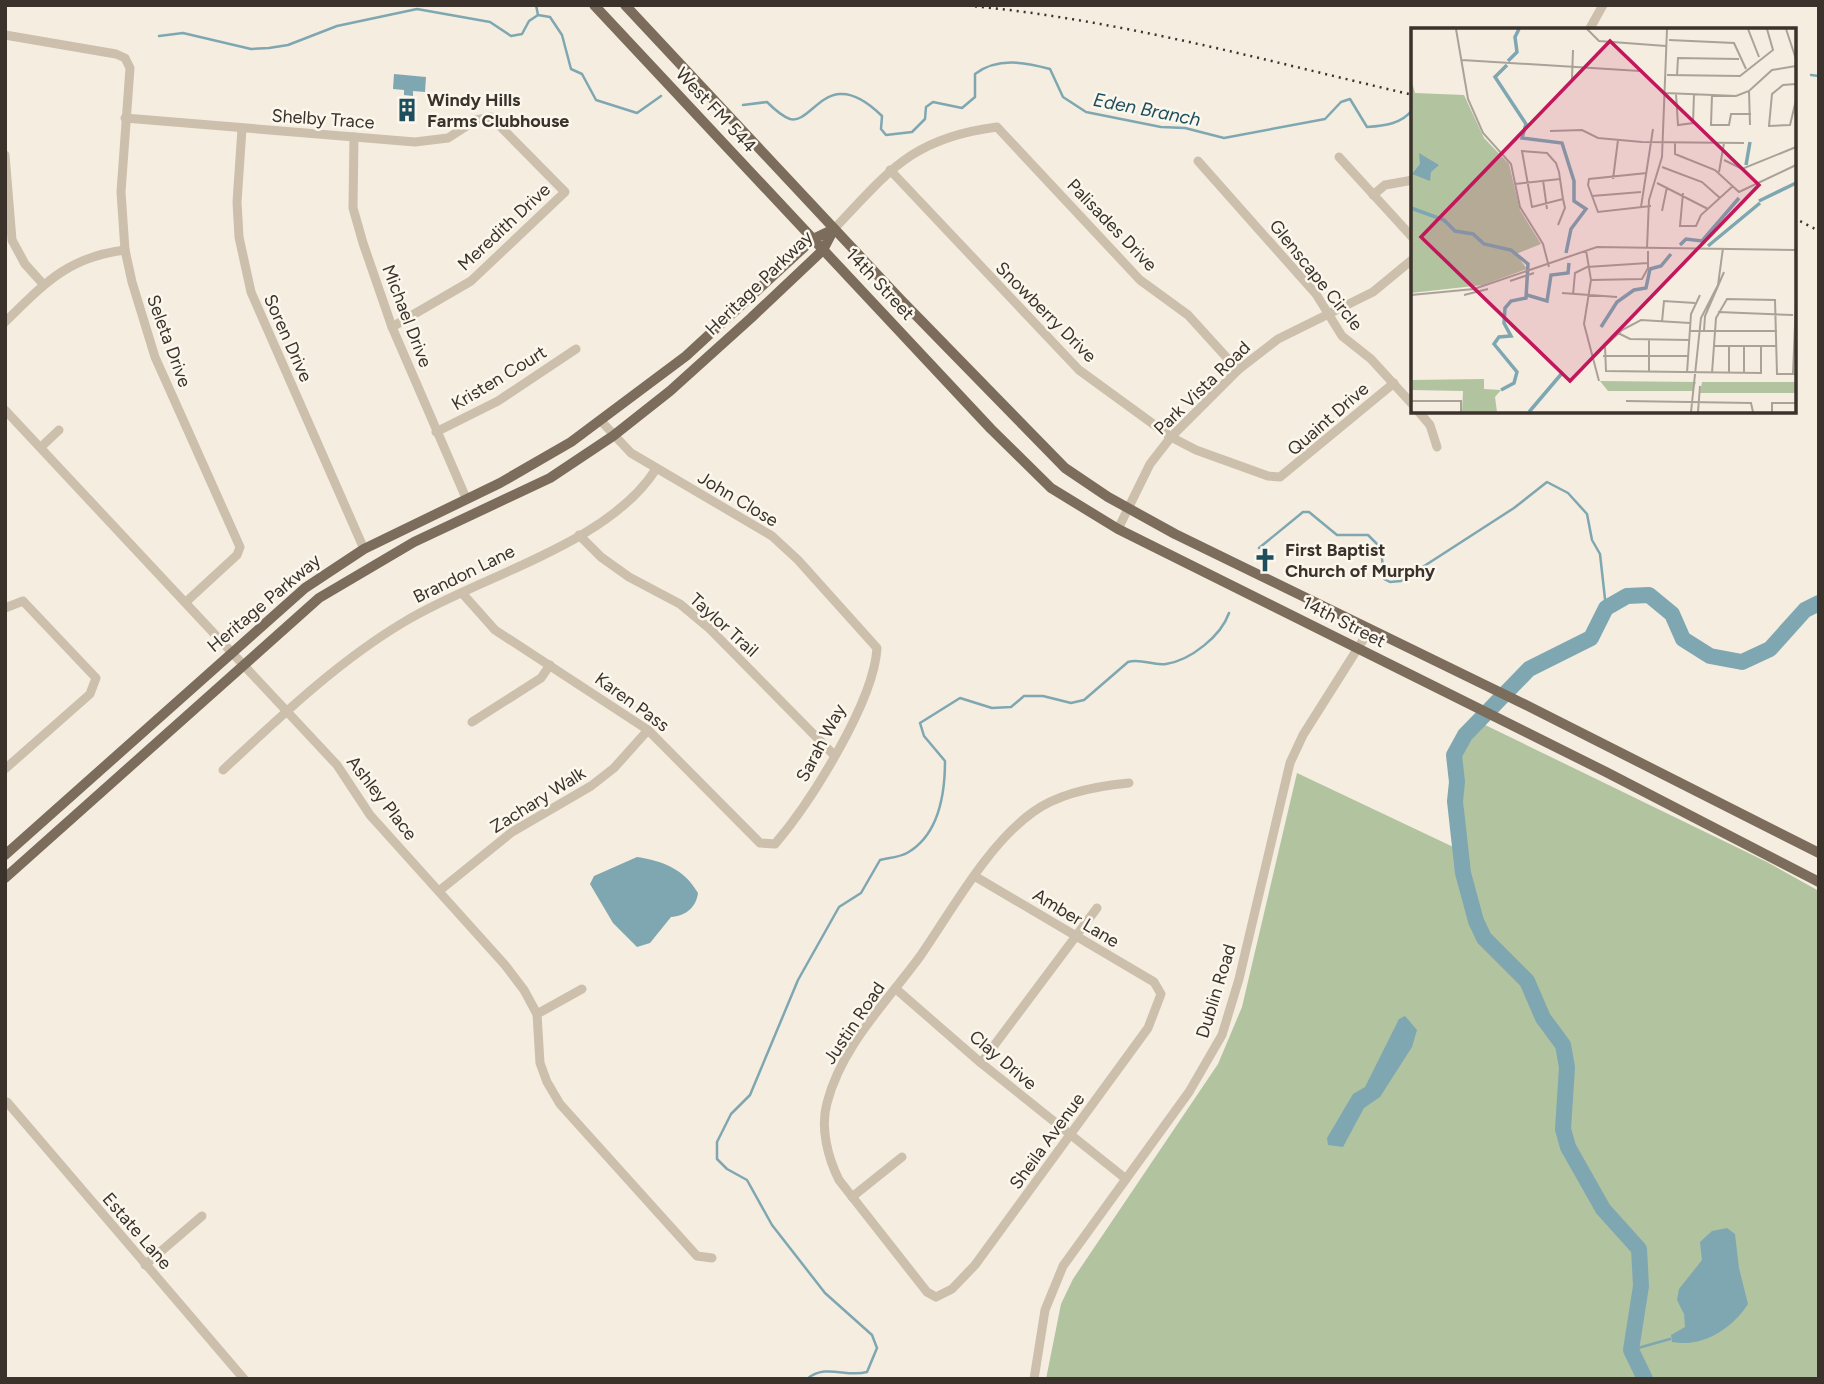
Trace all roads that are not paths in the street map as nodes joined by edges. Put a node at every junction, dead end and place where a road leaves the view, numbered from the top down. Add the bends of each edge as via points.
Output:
1 (594, 5) edge
2 (625, 5) edge
3 (1602, 5) edge
4 (1590, 28) edge
5 (5, 34) edge
6 (125, 118) junction
7 (242, 128) junction
8 (354, 137) junction
9 (5, 155) edge
10 (1339, 157) dead end
11 (1198, 161) dead end
12 (890, 170) junction
13 (1411, 180) edge
14 (565, 192) joint
15 (1373, 195) junction
16 (834, 229) junction
17 (1411, 236) edge
18 (813, 239) junction
19 (125, 250) junction
20 (823, 250) junction
21 (1411, 261) edge
22 (43, 284) junction
23 (1325, 314) junction
24 (5, 322) edge
25 (392, 327) junction
26 (576, 349) dead end
27 (686, 356) junction
28 (696, 367) junction
29 (1238, 370) junction
30 (1394, 383) junction
31 (1411, 403) edge
32 (5, 410) edge
33 (1420, 413) edge
34 (601, 421) junction
35 (58, 430) dead end
36 (436, 432) junction
37 (613, 436) junction
38 (1171, 437) junction
39 (41, 447) junction
40 (1437, 447) dead end
41 (656, 469) junction
42 (1280, 477) joint
43 (466, 498) junction
44 (1127, 508) junction
45 (1118, 529) junction
46 (579, 535) junction
47 (364, 549) junction
48 (462, 593) junction
49 (187, 601) junction
50 (5, 608) edge
51 (1370, 629) junction
52 (877, 648) joint
53 (1357, 648) junction
54 (232, 652) junction
55 (243, 663) junction
56 (550, 665) junction
57 (286, 711) junction
58 (472, 722) dead end
59 (648, 730) junction
60 (834, 755) junction
61 (5, 769) edge
62 (223, 770) dead end
63 (1129, 783) dead end
64 (775, 844) joint
65 (1819, 853) edge
66 (5, 855) edge
67 (976, 877) junction
68 (5, 878) edge
69 (1819, 882) edge
70 (439, 891) junction
71 (1097, 908) dead end
72 (1075, 937) junction
73 (1160, 987) joint
74 (582, 989) dead end
75 (896, 989) junction
76 (537, 1014) junction
77 (981, 1063) junction
78 (7, 1102) edge
79 (1070, 1136) junction
80 (902, 1157) dead end
81 (1126, 1179) junction
82 (852, 1197) junction
83 (202, 1216) dead end
84 (712, 1258) dead end
85 (145, 1265) junction
86 (936, 1297) joint
87 (244, 1379) edge
88 (1034, 1379) edge

1 - 18 main road, West FM 544
2 - 16 main road, West FM 544
3 - 4 street
5 - 6 street, Seleta Drive via 125,58 130,68
6 - 7 street, Shelby Trace
6 - 19 street, Seleta Drive via 121,192
7 - 8 street, Shelby Trace
7 - 47 street, Soren Drive via 237,202 251,292
8 - 14 street, Shelby Trace via 440,140 491,117
8 - 25 street, Michael Drive via 353,208
9 - 22 street via 12,240 24,264
10 - 15 street
11 - 23 street, Glenscape Circle via 1316,295
12 - 16 street
12 - 29 street, Palisades Drive via 927,145 961,131 997,127 1140,281 1188,315
12 - 38 street, Snowberry Drive via 1079,370
13 - 15 street via 1385,185
14 - 25 street, Meredith Drive via 471,281
15 - 17 street
16 - 18 main road, Heritage Parkway
16 - 20 main road, Heritage Parkway
16 - 44 main road, 14th Street via 1056,459
18 - 20 main road, 14th Street
18 - 27 main road, Heritage Parkway
19 - 22 street via 76,262
19 - 49 street, Seleta Drive via 155,357 240,547
20 - 28 main road, Heritage Parkway
20 - 45 main road, 14th Street via 1029,469
21 - 23 street, Park Vista Road via 1373,292
22 - 24 street
23 - 29 street, Park Vista Road via 1278,339
23 - 30 street, Glenscape Circle via 1342,336
25 - 36 street, Michael Drive
26 - 36 street, Kristen Court via 498,401
27 - 28 main road
27 - 34 main road, Heritage Parkway
28 - 37 main road, Heritage Parkway
29 - 38 street, Park Vista Road
30 - 31 street, Glenscape Circle
30 - 42 street, Quaint Drive
32 - 39 street, Ashley Place
33 - 40 street via 1430,425
34 - 37 street, John Close
34 - 43 main road, Heritage Parkway via 541,460
35 - 39 street
36 - 43 street, Michael Drive
37 - 41 street, John Close
37 - 55 main road, Heritage Parkway via 529,489 372,564 319,598
38 - 42 street, Snowberry Drive via 1196,450
38 - 44 street, Park Vista Road via 1139,481
39 - 49 street, Ashley Place
41 - 46 street, Brandon Lane via 625,505
41 - 52 street, John Close via 772,536
43 - 47 main road, Heritage Parkway
44 - 45 street, Park Vista Road
44 - 51 main road, 14th Street
45 - 53 main road, 14th Street
46 - 48 street, Brandon Lane
46 - 60 street, Taylor Trail via 619,570 680,604 710,629
47 - 54 main road, Heritage Parkway via 305,588
48 - 56 street, Karen Pass via 495,630
48 - 57 street, Brandon Lane via 376,640
49 - 54 street, Ashley Place
50 - 61 street via 23,601 96,678 90,694
51 - 53 street, Dublin Road
51 - 65 main road, 14th Street
52 - 60 street, Sarah Way via 863,698
53 - 69 main road, 14th Street
53 - 81 street, Dublin Road via 1290,763 1239,979 1216,1047
54 - 55 street, Ashley Place
54 - 66 main road, Heritage Parkway
55 - 57 street, Ashley Place
55 - 68 main road, Heritage Parkway
56 - 58 street via 541,678
56 - 59 street, Karen Pass
57 - 62 street, Brandon Lane
57 - 70 street, Ashley Place via 337,765 370,815
59 - 64 street, Karen Pass via 760,843
59 - 70 street, Zachary Walk via 591,786 512,832
60 - 64 street, Sarah Way via 796,820
63 - 67 street, Justin Road via 1100,785 1034,811 1012,830
67 - 72 street, Amber Lane
67 - 75 street, Justin Road
70 - 76 street, Ashley Place via 505,965
71 - 72 street
72 - 73 street, Amber Lane
72 - 77 street
73 - 79 street, Sheila Avenue via 1148,1028
74 - 76 street
75 - 77 street, Clay Drive
75 - 82 street, Justin Road via 846,1056 826,1105 824,1129 832,1165
76 - 84 street, Ashley Place via 540,1063 560,1104 697,1256
77 - 79 street, Clay Drive
78 - 85 street, Estate Lane
79 - 81 street, Clay Drive
79 - 86 street, Sheila Avenue via 975,1265 952,1289
80 - 82 street
81 - 88 street, Dublin Road via 1075,1245 1056,1278
82 - 86 street, Justin Road via 927,1292
83 - 85 street
85 - 87 street, Estate Lane

